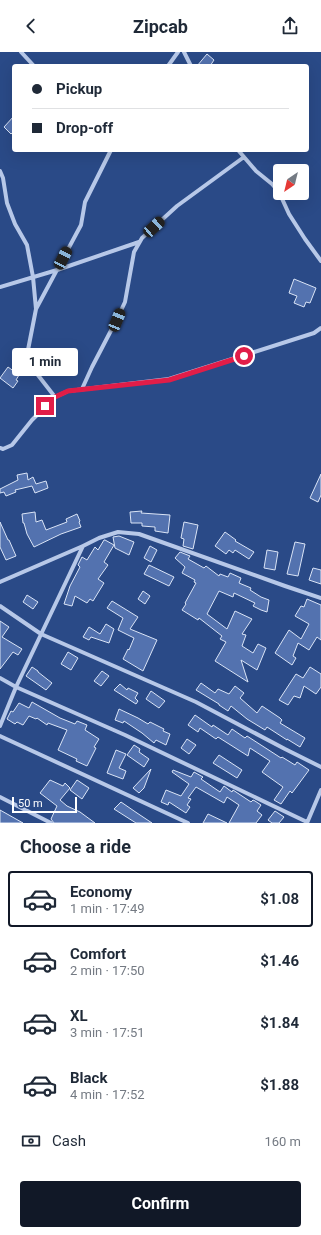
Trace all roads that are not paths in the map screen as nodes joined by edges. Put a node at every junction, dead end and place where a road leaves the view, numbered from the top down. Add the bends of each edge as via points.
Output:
1 (21, 52) edge
2 (178, 52) edge
3 (184, 52) edge
4 (32, 64) edge
5 (169, 64) edge
6 (190, 64) edge
7 (110, 152) edge
8 (240, 152) edge
9 (244, 157) junction
10 (0, 171) edge
11 (139, 242) junction
12 (321, 261) edge
13 (58, 270) junction
14 (33, 277) junction
15 (0, 287) edge
16 (36, 309) junction
17 (321, 328) edge
18 (82, 389) junction
19 (55, 397) junction
20 (0, 448) edge
21 (83, 546) junction
22 (0, 582) edge
23 (321, 598) edge
24 (0, 606) edge
25 (41, 634) junction
26 (0, 678) edge
27 (16, 687) junction
28 (0, 726) edge
29 (0, 736) edge
30 (321, 767) edge
31 (321, 790) edge
32 (0, 797) edge
33 (307, 822) edge
34 (51, 823) edge
35 (188, 823) edge

1 - 4 street
2 - 5 street
3 - 6 street
7 - 13 street via 85,202 81,224
8 - 9 street
9 - 11 street via 177,206
9 - 12 street via 279,192 289,214
10 - 14 street via 7,203 27,245
11 - 13 street
11 - 18 street via 134,252 125,302
13 - 14 street
13 - 16 street
14 - 15 street
14 - 16 street
16 - 19 street via 28,361
17 - 18 street via 314,334 169,380
18 - 19 street via 68,391
19 - 20 street via 12,445
21 - 22 street
21 - 23 street via 118,532 138,534
21 - 25 street
24 - 25 street
25 - 27 street
25 - 30 street via 196,702
26 - 27 street
27 - 28 street
27 - 33 street via 125,735
29 - 35 street
31 - 33 street
32 - 34 street

